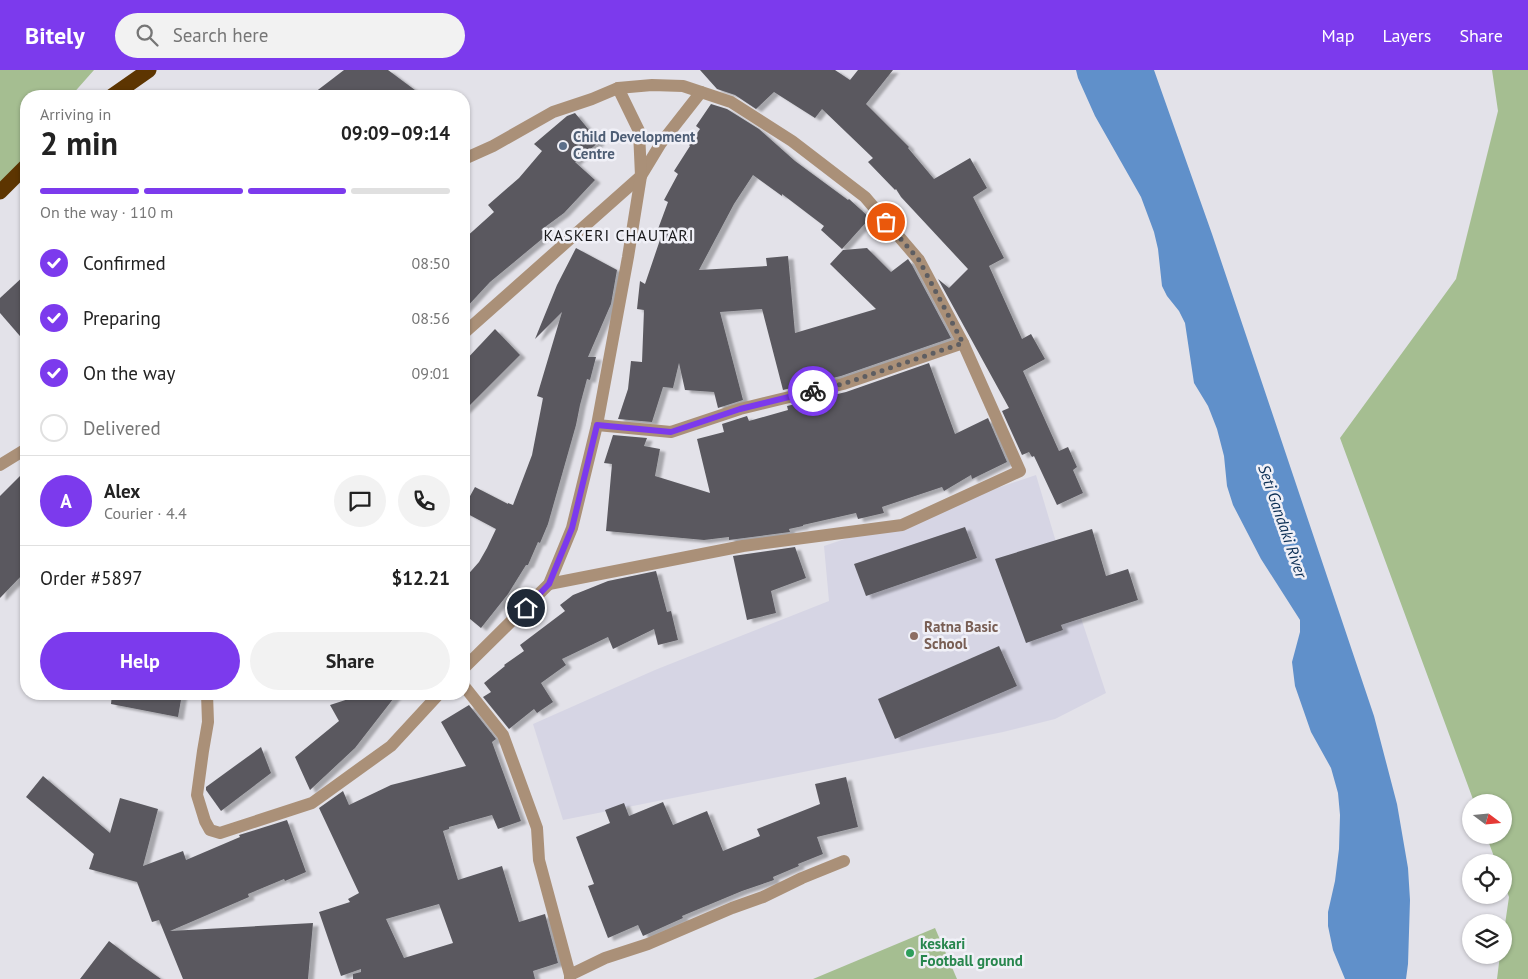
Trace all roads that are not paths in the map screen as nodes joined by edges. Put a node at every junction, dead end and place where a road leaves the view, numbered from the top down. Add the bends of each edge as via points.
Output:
1 (149, 70) edge
2 (618, 88) junction
3 (121, 90) edge
4 (701, 92) junction
5 (470, 156) edge
6 (20, 172) edge
7 (641, 176) junction
8 (0, 192) edge
9 (470, 328) edge
10 (963, 343) junction
11 (597, 425) junction
12 (20, 453) edge
13 (0, 464) edge
14 (549, 584) junction
15 (470, 662) edge
16 (470, 694) edge
17 (207, 700) edge
18 (433, 700) edge
19 (844, 861) dead end
20 (570, 977) edge

1 - 3 highway
2 - 4 street via 683,86
2 - 5 street via 553,112
2 - 7 street via 639,131
4 - 7 street via 661,143
4 - 10 street via 731,102 792,141 864,197 919,260
6 - 8 highway
7 - 9 street
7 - 11 street
10 - 11 street via 843,384 740,409 671,432
10 - 14 street via 1020,471 902,524 743,546
11 - 14 street via 572,528
12 - 13 street
14 - 15 street
16 - 20 street via 503,735 537,828 539,860
17 - 18 street via 208,722 197,794 210,830 220,833 312,803 391,746
19 - 20 street via 763,898 605,958

